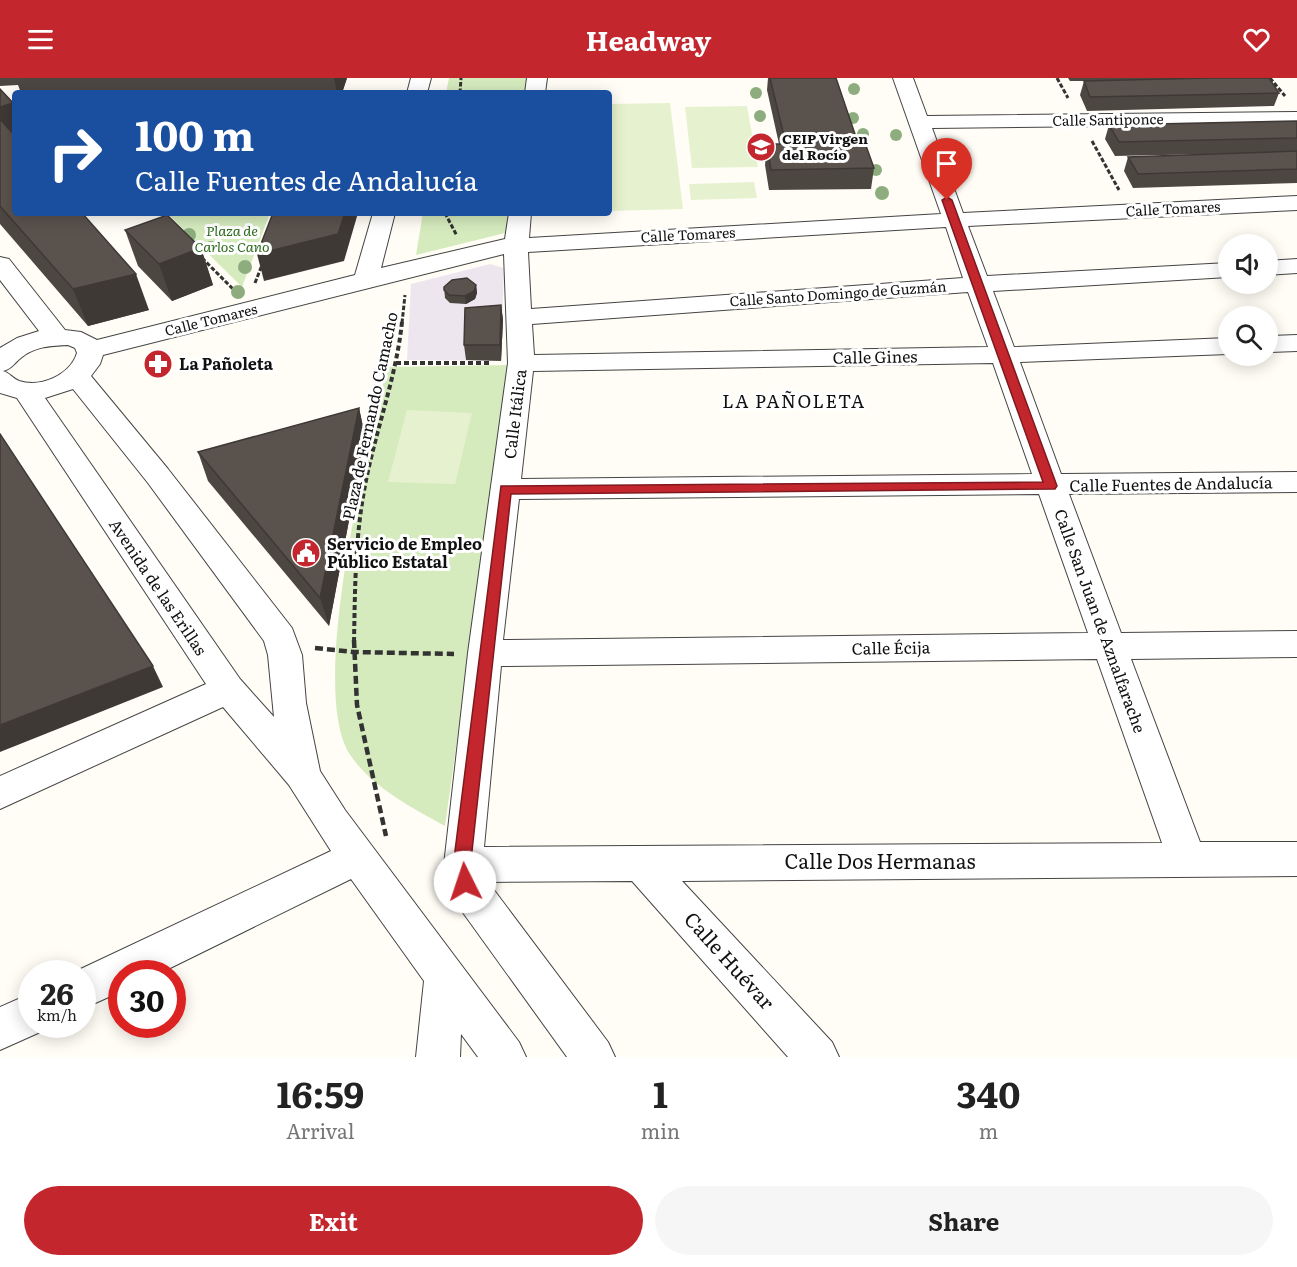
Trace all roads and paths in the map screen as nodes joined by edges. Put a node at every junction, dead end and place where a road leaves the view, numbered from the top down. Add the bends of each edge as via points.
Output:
1 (903, 78) edge
2 (1297, 118) edge
3 (920, 122) junction
4 (1297, 203) edge
5 (383, 216) edge
6 (520, 216) edge
7 (954, 220) junction
8 (516, 245) junction
9 (198, 254) dead end
10 (262, 263) edge
11 (0, 264) edge
12 (1297, 266) edge
13 (1278, 267) edge
14 (404, 270) junction
15 (1218, 271) edge
16 (366, 280) junction
17 (978, 284) junction
18 (250, 306) junction
19 (519, 317) junction
20 (56, 336) junction
21 (1297, 343) edge
22 (1278, 344) edge
23 (1218, 346) edge
24 (1004, 355) junction
25 (84, 363) junction
26 (396, 363) junction
27 (485, 363) dead end
28 (521, 363) junction
29 (6, 368) edge
30 (384, 412) junction
31 (376, 413) dead end
32 (1297, 482) edge
33 (1051, 486) junction
34 (505, 489) junction
35 (1297, 644) edge
36 (1109, 646) junction
37 (354, 652) junction
38 (485, 653) junction
39 (428, 654) dead end
40 (228, 689) junction
41 (303, 774) junction
42 (0, 794) edge
43 (373, 849) junction
44 (1297, 859) edge
45 (1187, 860) junction
46 (641, 864) junction
47 (463, 865) junction
48 (445, 977) junction
49 (96, 982) edge
50 (18, 1021) edge
51 (0, 1029) edge
52 (438, 1057) edge
53 (504, 1057) edge
54 (593, 1057) edge
55 (817, 1057) edge

1 - 3 street, Calle San Juan de Aznalfarache
2 - 3 street, Calle Santiponce
3 - 7 street, Calle San Juan de Aznalfarache
4 - 7 street, Calle Tomares
5 - 16 street
6 - 8 street, Calle Itálica
7 - 8 street, Calle Tomares
7 - 17 street, Calle San Juan de Aznalfarache
8 - 14 street, Calle Tomares
8 - 19 street, Calle Itálica
9 - 18 path
10 - 18 path
11 - 20 street
12 - 13 street
14 - 16 street, Calle Tomares
14 - 26 path, Plaza de Fernando Camacho via 405,310
15 - 17 street, Calle Santo Domingo de Guzmán
16 - 18 street, Calle Tomares
17 - 19 street, Calle Santo Domingo de Guzmán
17 - 24 street, Calle San Juan de Aznalfarache
18 - 25 street, Calle Tomares
19 - 28 street, Calle Itálica
20 - 25 street via 86,344
20 - 29 street via 28,342
21 - 22 street
23 - 24 street, Calle Gines
24 - 28 street, Calle Gines
24 - 33 street, Calle San Juan de Aznalfarache
25 - 29 street, Calle Tomares via 53,387
25 - 41 street, Avenida de las Erillas via 158,476 280,637
26 - 27 path
26 - 30 path, Plaza de Fernando Camacho
28 - 34 street, Calle Itálica
29 - 40 street, Avenida de las Erillas
30 - 31 path
30 - 37 path, Plaza de Fernando Camacho via 362,501 355,564
32 - 33 street, Calle Fuentes de Andalucía
33 - 34 street, Calle Fuentes de Andalucía
33 - 36 street, Calle San Juan de Aznalfarache
34 - 38 street, Calle Itálica
35 - 36 street, Calle Écija
36 - 38 street, Calle Écija
36 - 45 street, Calle San Juan de Aznalfarache
37 - 39 path
37 - 43 path, Plaza de Fernando Camacho
38 - 47 street, Calle Itálica
40 - 41 street, Avenida de las Erillas
40 - 42 street
41 - 43 street, Avenida de las Erillas via 332,822
43 - 48 street, Avenida de las Erillas
43 - 49 street
44 - 45 street, Calle Dos Hermanas
45 - 46 street, Calle Dos Hermanas
46 - 47 street, Calle Dos Hermanas
46 - 55 street, Calle Huévar
47 - 54 street via 465,882
48 - 52 street
48 - 53 street, Avenida de las Erillas
50 - 51 street

